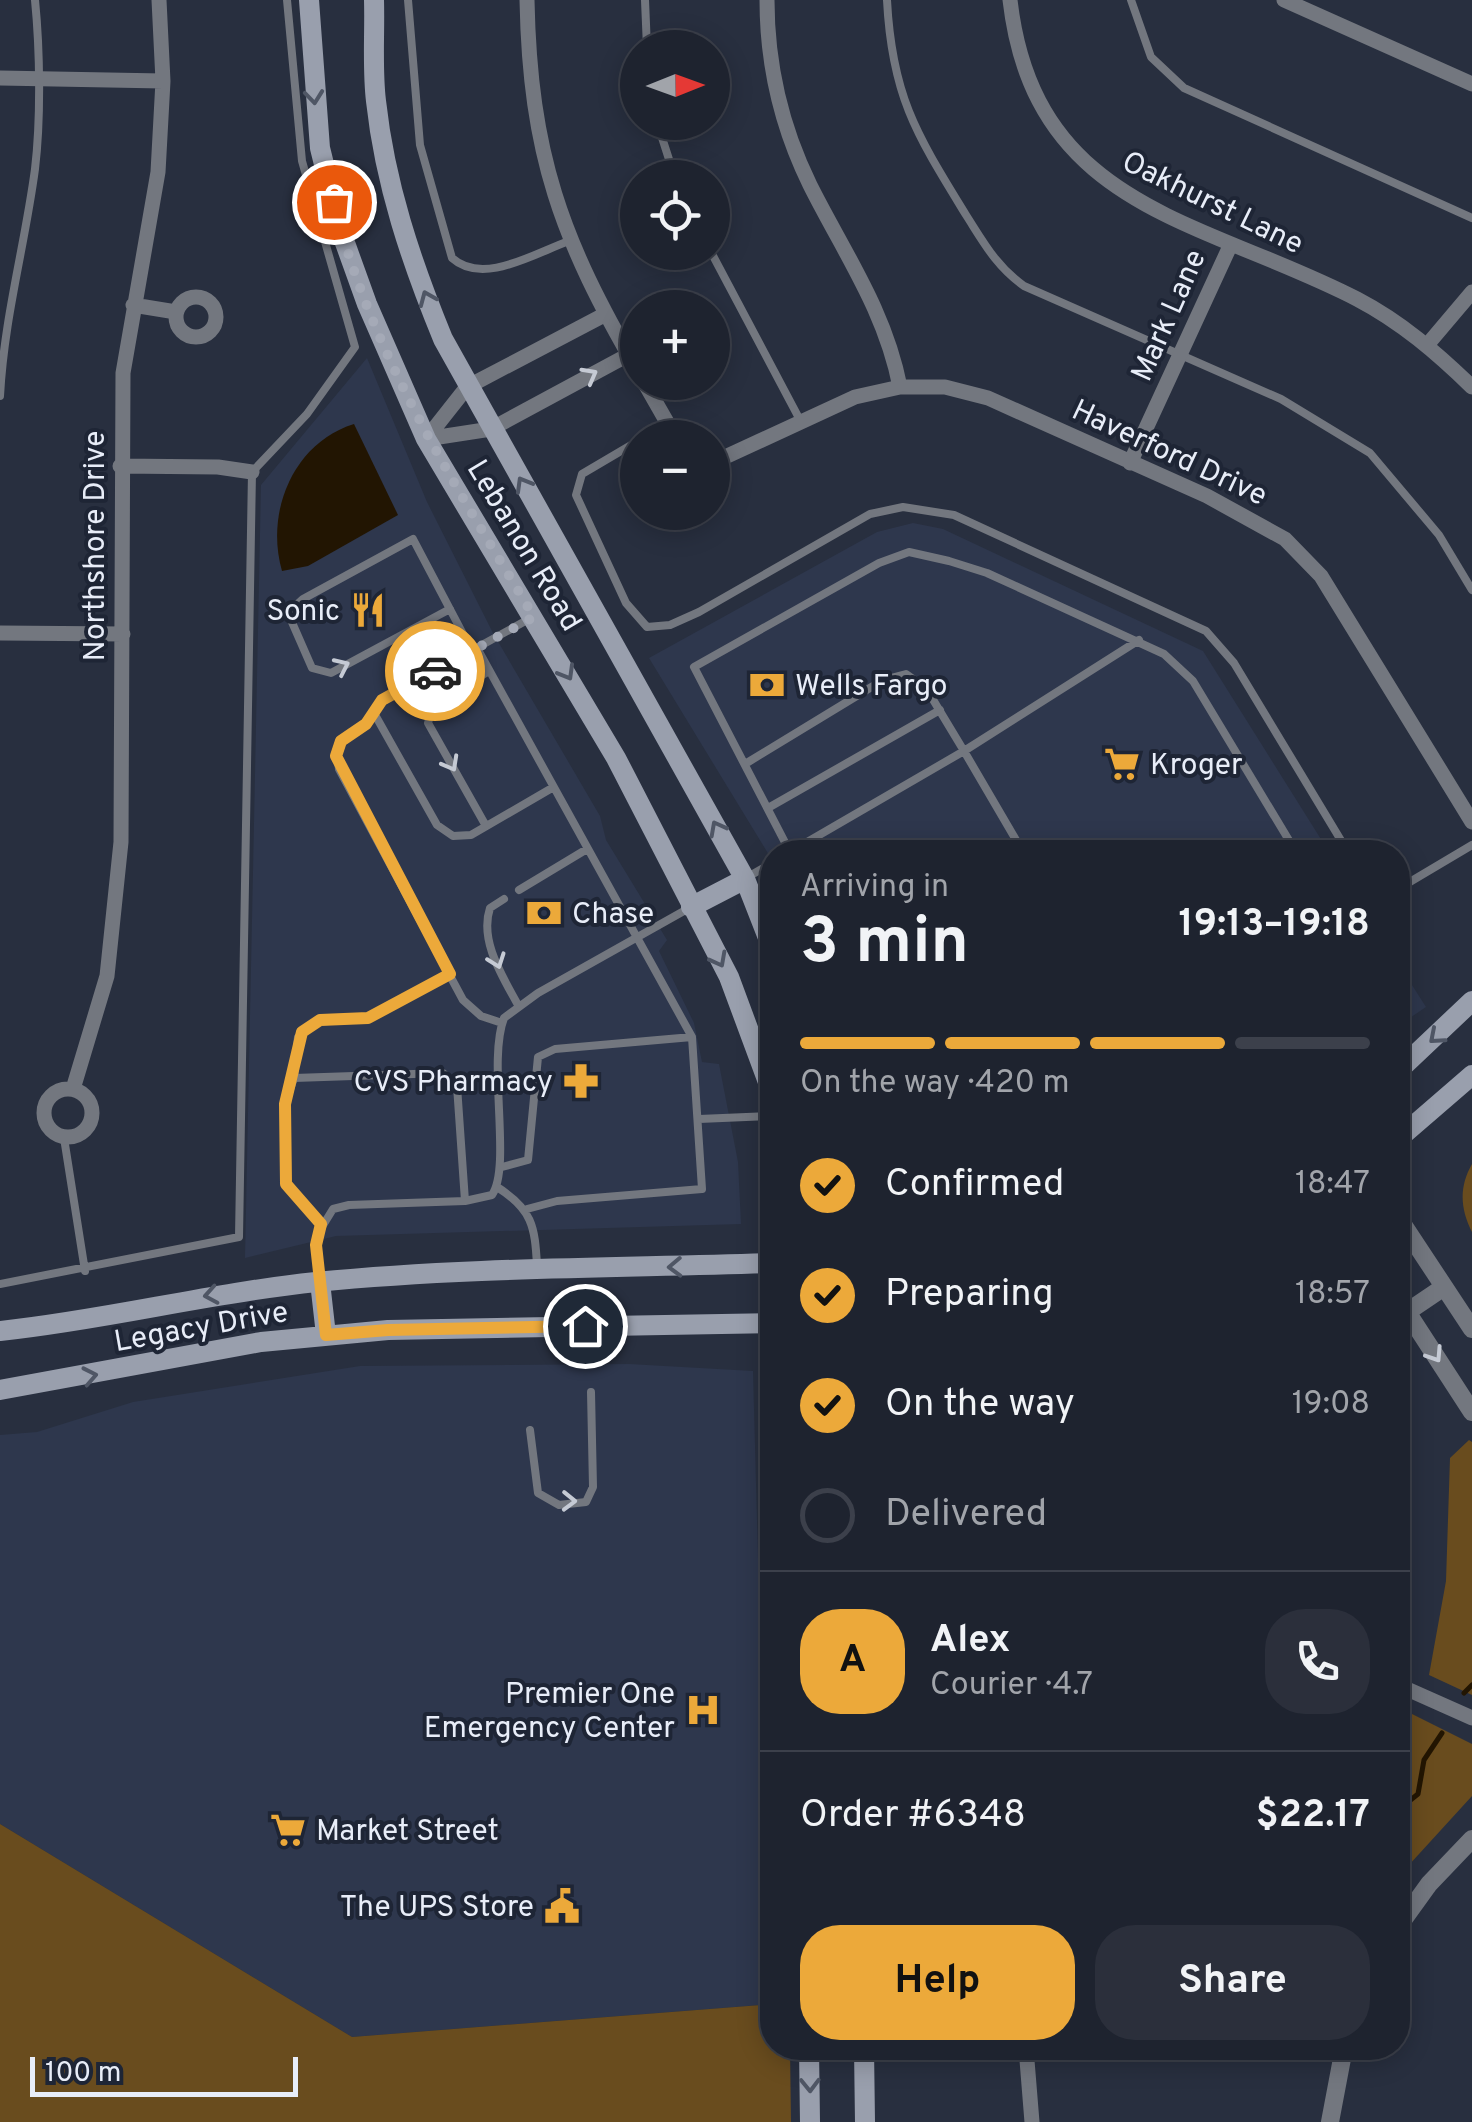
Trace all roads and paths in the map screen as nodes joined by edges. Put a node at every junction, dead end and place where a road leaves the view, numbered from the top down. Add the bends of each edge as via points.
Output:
1 (35, 0) edge
2 (159, 0) edge
3 (287, 0) edge
4 (309, 0) edge
5 (374, 0) edge
6 (408, 0) edge
7 (527, 0) edge
8 (644, 0) edge
9 (767, 0) edge
10 (887, 0) edge
11 (1010, 0) edge
12 (1131, 0) edge
13 (1284, 0) edge
14 (646, 30) edge
15 (0, 78) edge
16 (36, 79) junction
17 (163, 81) junction
18 (1472, 84) edge
19 (1472, 218) edge
20 (568, 241) junction
21 (1231, 244) junction
22 (721, 270) edge
23 (1472, 292) edge
24 (132, 305) junction
25 (176, 312) dead end
26 (604, 316) junction
27 (620, 341) edge
28 (1428, 344) junction
29 (1181, 354) junction
30 (620, 358) edge
31 (467, 387) junction
32 (900, 387) junction
33 (1472, 387) edge
34 (0, 396) edge
35 (800, 420) junction
36 (491, 429) junction
37 (426, 439) junction
38 (620, 451) edge
39 (730, 454) edge
40 (1130, 463) junction
41 (120, 466) junction
42 (252, 472) junction
43 (1472, 590) edge
44 (450, 610) junction
45 (534, 617) junction
46 (0, 633) edge
47 (123, 634) junction
48 (1138, 640) junction
49 (474, 649) junction
50 (489, 671) junction
51 (940, 710) junction
52 (374, 713) junction
53 (964, 751) junction
54 (745, 764) junction
55 (552, 788) junction
56 (768, 808) junction
57 (1472, 822) edge
58 (486, 826) junction
59 (784, 840) edge
60 (811, 840) edge
61 (1016, 840) edge
62 (1289, 840) edge
63 (1341, 840) edge
64 (1472, 845) edge
65 (587, 850) junction
66 (760, 870) edge
67 (745, 879) junction
68 (1410, 882) edge
69 (519, 890) dead end
70 (504, 898) dead end
71 (691, 907) junction
72 (760, 917) edge
73 (636, 936) junction
74 (450, 974) junction
75 (1472, 1002) edge
76 (518, 1005) junction
77 (502, 1023) junction
78 (692, 1037) junction
79 (1410, 1060) edge
80 (760, 1062) edge
81 (1472, 1075) edge
82 (294, 1078) junction
83 (73, 1089) junction
84 (760, 1116) edge
85 (700, 1118) junction
86 (1410, 1129) edge
87 (64, 1138) junction
88 (502, 1167) junction
89 (498, 1187) junction
90 (465, 1201) junction
91 (527, 1209) junction
92 (321, 1224) junction
93 (1410, 1234) edge
94 (760, 1263) edge
95 (85, 1271) junction
96 (537, 1271) junction
97 (320, 1282) junction
98 (0, 1284) edge
99 (1444, 1286) junction
100 (1410, 1301) edge
101 (1410, 1317) edge
102 (760, 1323) edge
103 (1472, 1330) edge
104 (0, 1332) edge
105 (326, 1335) junction
106 (0, 1390) edge
107 (591, 1392) dead end
108 (1472, 1412) edge
109 (530, 1430) dead end
110 (1410, 1690) edge
111 (1472, 1718) edge
112 (1472, 1840) edge
113 (1410, 1910) edge
114 (809, 2060) edge
115 (864, 2060) edge
116 (1027, 2060) edge
117 (1342, 2060) edge
118 (810, 2122) edge
119 (864, 2122) edge
120 (1032, 2122) edge
121 (1330, 2122) edge

1 - 16 lane
2 - 17 street, Northshore Drive
3 - 42 lane via 302,162 355,347 307,414
4 -> 37 main road, Lebanon Road via 320,148 340,229
31 -> 5 main road, Lebanon Road via 414,269 384,158 375,96
6 - 20 lane via 420,145 452,258 480,271
7 - 20 street via 539,147
8 - 14 lane
9 - 32 street via 772,74 792,145 875,302
10 - 29 lane via 892,60 910,124 996,263 1024,286
11 - 21 street, Oakhurst Lane via 1030,82 1080,161 1123,193
12 - 19 lane via 1151,57 1184,88
13 - 18 street
15 - 16 street
16 - 17 street
16 - 34 lane via 35,166 11,284
17 - 24 street, Northshore Drive via 155,196
20 - 26 street
21 - 28 street, Oakhurst Lane via 1358,300
21 - 29 street, Mark Lane
22 - 35 lane
23 - 28 street
24 - 25 street
24 - 41 street, Northshore Drive
26 - 27 street
26 - 31 street
28 - 33 street, Oakhurst Lane
29 - 40 street, Mark Lane
29 - 43 lane via 1282,399 1370,453 1440,535
36 -> 30 street
31 - 36 main road, Lebanon Road
31 - 37 street
32 - 35 street, Haverford Drive via 854,396
32 - 40 street, Haverford Drive via 978,394
35 - 39 street, Haverford Drive
36 - 37 street
67 -> 36 main road, Lebanon Road
37 - 45 main road, Lebanon Road
38 - 63 lane via 582,474 576,496 626,603 646,627 670,626 699,612 870,514 902,507 954,516 1206,631 1234,663
40 - 57 street, Haverford Drive via 1244,514 1303,556 1342,606
41 - 42 street
41 - 47 street, Northshore Drive
42 - 95 lane via 239,1238
44 -> 44 lane via 413,539 292,609 291,620 312,668 331,674
44 - 49 lane
45 - 49 lane
45 -> 71 main road, Lebanon Road
46 - 47 street
47 - 83 street, Northshore Drive via 121,842 107,976
48 - 53 lane
48 - 54 lane via 987,574 924,554 895,555 694,667
48 - 62 lane via 1193,681
49 - 50 lane
49 - 52 lane via 382,700
50 - 55 lane
50 -> 58 lane via 433,706 428,723
51 - 53 lane
51 - 54 lane via 918,678 897,675
51 - 56 lane
52 - 58 lane via 437,825 453,836
52 - 74 lane via 341,741 337,762
53 - 60 lane
53 - 61 lane
54 - 56 lane
55 - 58 lane
55 - 65 lane
56 - 59 lane
64 - 68 lane
65 - 69 lane
65 - 73 lane
66 - 67 lane
67 - 71 main road
67 - 72 main road, Lebanon Road
70 -> 76 lane via 490,908 486,923 496,964
71 - 73 lane
71 -> 80 main road, Lebanon Road via 728,977
73 - 76 lane
73 - 78 lane
74 - 77 lane via 473,1011
74 - 82 lane via 368,1018 309,1025 296,1043
75 -> 79 main road
76 - 77 lane
77 - 88 lane
78 - 85 lane
78 - 88 lane via 555,1049 538,1057 528,1160
81 - 86 main road
82 - 90 lane via 452,1078
82 - 92 lane via 285,1104 286,1184
83 - 87 street via 88,1100 92,1118 82,1134
83 - 87 street via 54,1093 44,1109 48,1127
84 - 85 lane
85 - 91 lane via 702,1189 557,1200
87 - 95 lane
88 - 89 lane
89 - 90 lane via 485,1199
89 - 91 lane
90 - 92 lane via 341,1206
91 - 96 lane via 535,1225
92 - 97 lane
93 - 99 street
94 -> 96 main road, Legacy Drive
95 - 98 lane
96 - 97 main road, Legacy Drive
97 -> 104 main road, Legacy Drive
97 - 105 main road
99 - 100 street
99 - 103 street
101 -> 108 street
102 - 105 main road, Legacy Drive
106 -> 105 main road, Legacy Drive
109 -> 107 lane via 538,1494 559,1505 586,1502 593,1486
110 - 111 street
112 - 113 street
114 -> 118 main road
115 - 119 main road
116 - 120 street
117 - 121 street

